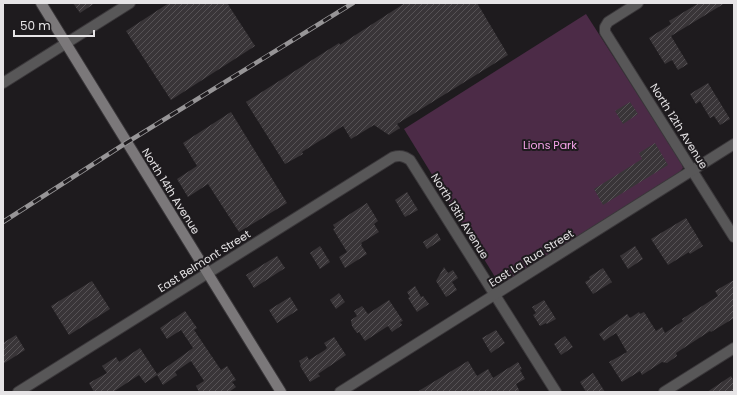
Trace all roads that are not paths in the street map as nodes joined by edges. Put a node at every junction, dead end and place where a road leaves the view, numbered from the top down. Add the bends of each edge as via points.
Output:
1 (41, 3) edge
2 (130, 3) edge
3 (638, 3) edge
4 (66, 43) junction
5 (3, 83) edge
6 (734, 144) edge
7 (405, 156) joint
8 (692, 170) junction
9 (734, 237) edge
10 (209, 273) junction
11 (495, 294) junction
12 (734, 348) edge
13 (18, 392) edge
14 (281, 392) edge
15 (340, 392) edge
16 (556, 392) edge
17 (664, 392) edge

1 - 4 street, North 14th Avenue
2 - 4 street
3 - 8 street, North 12th Avenue via 608,22 606,32
4 - 5 street
4 - 10 street, North 14th Avenue
6 - 8 street, East La Rua Street
7 - 10 street, East Belmont Street via 393,157
7 - 11 street, North 13th Avenue via 410,160
8 - 9 street, North 12th Avenue
8 - 11 street, East La Rua Street
10 - 13 street, East Belmont Street
10 - 14 street, North 14th Avenue
11 - 15 street, East La Rua Street
11 - 16 street, North 13th Avenue
12 - 17 street

